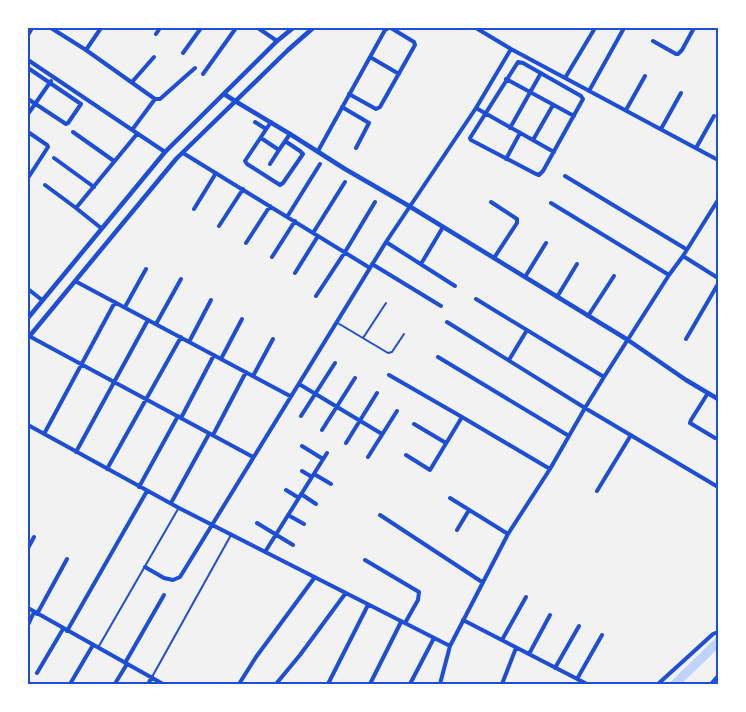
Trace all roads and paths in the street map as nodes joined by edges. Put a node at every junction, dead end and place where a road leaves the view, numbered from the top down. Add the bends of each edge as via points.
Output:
1 (32, 28) edge
2 (51, 28) edge
3 (100, 28) edge
4 (160, 28) edge
5 (201, 28) edge
6 (236, 28) edge
7 (258, 28) edge
8 (293, 28) edge
9 (313, 28) edge
10 (390, 28) edge
11 (476, 28) edge
12 (595, 28) edge
13 (624, 28) edge
14 (694, 28) edge
15 (156, 34) dead end
16 (28, 35) edge
17 (277, 41) junction
18 (653, 41) dead end
19 (511, 49) junction
20 (86, 50) junction
21 (183, 53) dead end
22 (154, 57) dead end
23 (370, 57) junction
24 (28, 60) edge
25 (28, 68) edge
26 (195, 68) dead end
27 (541, 73) junction
28 (203, 74) dead end
29 (399, 74) junction
30 (645, 76) dead end
31 (53, 77) junction
32 (565, 78) junction
33 (506, 79) junction
34 (132, 82) junction
35 (50, 83) junction
36 (589, 91) junction
37 (530, 92) junction
38 (224, 94) junction
39 (349, 94) junction
40 (681, 94) dead end
41 (28, 99) edge
42 (155, 99) junction
43 (235, 102) junction
44 (35, 104) junction
45 (553, 104) junction
46 (342, 107) junction
47 (476, 108) junction
48 (626, 110) junction
49 (485, 113) junction
50 (28, 114) edge
51 (574, 116) junction
52 (714, 116) dead end
53 (255, 122) dead end
54 (271, 122) junction
55 (510, 128) junction
56 (266, 129) junction
57 (661, 129) junction
58 (132, 130) junction
59 (74, 132) dead end
60 (520, 133) junction
61 (137, 134) junction
62 (290, 134) junction
63 (28, 135) edge
64 (260, 138) junction
65 (285, 140) junction
66 (533, 140) junction
67 (356, 148) dead end
68 (696, 148) junction
69 (279, 150) junction
70 (318, 151) junction
71 (165, 152) junction
72 (554, 152) junction
73 (183, 153) junction
74 (54, 158) dead end
75 (506, 158) junction
76 (718, 159) edge
77 (114, 161) junction
78 (270, 164) dead end
79 (320, 164) dead end
80 (216, 173) junction
81 (565, 176) dead end
82 (28, 178) edge
83 (345, 182) dead end
84 (45, 185) dead end
85 (94, 186) junction
86 (243, 189) junction
87 (718, 200) edge
88 (375, 202) dead end
89 (491, 202) dead end
90 (551, 203) dead end
91 (270, 206) junction
92 (409, 206) junction
93 (76, 208) junction
94 (194, 209) dead end
95 (287, 216) junction
96 (295, 221) junction
97 (219, 226) dead end
98 (443, 227) junction
99 (101, 228) junction
100 (313, 233) junction
101 (318, 236) junction
102 (386, 242) junction
103 (246, 243) dead end
104 (546, 243) dead end
105 (686, 249) junction
106 (345, 252) junction
107 (683, 256) junction
108 (272, 257) dead end
109 (494, 258) junction
110 (421, 264) junction
111 (578, 264) dead end
112 (371, 266) junction
113 (146, 269) dead end
114 (295, 272) dead end
115 (669, 275) junction
116 (614, 276) dead end
117 (525, 277) junction
118 (718, 278) edge
119 (181, 279) dead end
120 (75, 281) junction
121 (718, 284) edge
122 (455, 286) dead end
123 (28, 289) edge
124 (316, 296) dead end
125 (557, 297) junction
126 (476, 299) dead end
127 (42, 300) junction
128 (212, 300) dead end
129 (115, 302) junction
130 (386, 302) dead end
131 (441, 306) dead end
132 (125, 308) junction
133 (588, 316) junction
134 (28, 318) edge
135 (148, 320) junction
136 (242, 320) dead end
137 (336, 322) junction
138 (448, 322) dead end
139 (156, 324) junction
140 (527, 330) junction
141 (404, 334) dead end
142 (28, 337) edge
143 (181, 337) junction
144 (363, 338) junction
145 (272, 339) dead end
146 (686, 339) dead end
147 (628, 340) junction
148 (189, 342) junction
149 (214, 355) junction
150 (438, 357) dead end
151 (221, 359) junction
152 (509, 360) junction
153 (335, 363) dead end
154 (82, 364) junction
155 (246, 372) junction
156 (253, 376) junction
157 (389, 376) dead end
158 (604, 377) junction
159 (355, 378) dead end
160 (114, 381) junction
161 (298, 384) junction
162 (377, 393) dead end
163 (708, 393) junction
164 (316, 394) junction
165 (290, 396) junction
166 (147, 399) junction
167 (718, 399) edge
168 (337, 407) junction
169 (585, 408) junction
170 (396, 411) dead end
171 (301, 416) dead end
172 (180, 417) junction
173 (462, 417) junction
174 (360, 421) junction
175 (414, 424) dead end
176 (28, 425) edge
177 (322, 430) dead end
178 (44, 434) junction
179 (211, 434) junction
180 (382, 434) junction
181 (630, 435) junction
182 (569, 436) junction
183 (714, 438) dead end
184 (346, 443) dead end
185 (446, 443) junction
186 (302, 446) dead end
187 (76, 452) junction
188 (327, 454) dead end
189 (406, 455) dead end
190 (253, 457) junction
191 (368, 457) dead end
192 (323, 459) junction
193 (107, 469) junction
194 (550, 469) junction
195 (302, 471) dead end
196 (313, 475) junction
197 (331, 484) dead end
198 (139, 487) junction
199 (718, 487) edge
200 (286, 490) dead end
201 (147, 491) junction
202 (597, 491) dead end
203 (300, 496) junction
204 (450, 498) dead end
205 (171, 504) junction
206 (316, 504) dead end
207 (179, 508) junction
208 (469, 510) junction
209 (288, 514) junction
210 (380, 515) dead end
211 (257, 523) dead end
212 (304, 524) dead end
213 (211, 525) junction
214 (457, 530) dead end
215 (508, 534) junction
216 (231, 535) junction
217 (276, 535) junction
218 (34, 537) dead end
219 (293, 545) dead end
220 (28, 548) edge
221 (265, 552) junction
222 (67, 559) dead end
223 (365, 560) dead end
224 (145, 567) junction
225 (315, 577) junction
226 (482, 582) junction
227 (345, 594) junction
228 (164, 595) dead end
229 (526, 597) dead end
230 (368, 605) junction
231 (28, 608) edge
232 (35, 613) junction
233 (550, 615) dead end
234 (463, 620) junction
235 (403, 623) junction
236 (28, 624) edge
237 (579, 626) dead end
238 (65, 630) junction
239 (718, 632) edge
240 (602, 635) dead end
241 (434, 638) junction
242 (502, 640) junction
243 (93, 645) junction
244 (450, 646) junction
245 (98, 648) junction
246 (516, 648) junction
247 (529, 654) junction
248 (126, 663) junction
249 (555, 668) junction
250 (37, 673) dead end
251 (718, 676) edge
252 (152, 677) junction
253 (577, 679) junction
254 (116, 682) dead end
255 (70, 684) edge
256 (148, 684) edge
257 (163, 684) edge
258 (238, 684) edge
259 (276, 684) edge
260 (328, 684) edge
261 (370, 684) edge
262 (410, 684) edge
263 (440, 684) edge
264 (502, 684) edge
265 (587, 684) edge
266 (658, 684) edge
267 (711, 684) edge

1 - 16 street
2 - 20 street
3 - 20 street
4 - 15 street
5 - 21 street
6 - 28 street
7 - 17 street
8 - 17 street
9 - 43 street
10 - 23 street via 385,30
10 - 29 street via 416,45
11 - 19 street
12 - 32 street
13 - 36 street
14 - 18 street via 678,54
17 - 38 street
19 - 32 street
19 - 47 street
20 - 34 street
22 - 34 street
23 - 29 street
23 - 39 street
24 - 31 street
25 - 35 street
26 - 42 street via 160,99
27 - 33 street via 518,62
27 - 37 street
27 - 51 street via 582,97
29 - 39 street via 377,109
30 - 48 street
31 - 35 street
31 - 58 street
32 - 36 street
33 - 37 street
33 - 49 street
34 - 42 street
35 - 44 street
35 - 44 street via 80,103 68,123
36 - 48 street
37 - 45 street
37 - 55 street
38 - 43 street
38 - 71 street
39 - 46 street
40 - 57 street
41 - 44 street
42 - 58 street
43 - 54 street
43 - 73 street
44 - 50 street
45 - 51 street
45 - 66 street
46 - 67 street via 369,123
46 - 70 street
47 - 49 street
47 - 92 street
48 - 57 street
49 - 55 street
49 - 75 street via 470,138
51 - 72 street
52 - 68 street
53 - 56 street
54 - 56 street
54 - 62 street
55 - 60 street
56 - 64 street
57 - 68 street
58 - 61 street
59 - 77 street
60 - 66 street
60 - 75 street
61 - 71 street
61 - 77 street
62 - 65 street
62 - 70 street
63 - 82 street via 48,148
64 - 65 street via 246,162 280,185 303,154
64 - 69 street
65 - 69 street
66 - 72 street
68 - 76 street
69 - 78 street
70 - 92 street
71 - 99 street
72 - 75 street via 539,174
73 - 80 street
73 - 120 street
74 - 85 street
77 - 85 street
79 - 95 street
80 - 86 street
80 - 94 street
81 - 105 street
83 - 100 street
84 - 93 street
85 - 93 street
86 - 91 street
86 - 97 street
87 - 105 street
88 - 106 street
89 - 109 street via 517,219
90 - 115 street
91 - 95 street
91 - 103 street
92 - 98 street
92 - 102 street
93 - 99 street
95 - 96 street
96 - 100 street
96 - 108 street
98 - 109 street
98 - 110 street
99 - 127 street
100 - 101 street
101 - 106 street
101 - 114 street
102 - 110 street
102 - 112 street
104 - 117 street
105 - 107 street
106 - 112 street
106 - 124 street
107 - 115 street
107 - 118 street
109 - 117 street
110 - 122 street
111 - 125 street
112 - 131 street
112 - 137 street
113 - 132 street
115 - 147 street
116 - 133 street
117 - 125 street
119 - 139 street
120 - 129 street
120 - 142 street
121 - 146 street
123 - 127 street
125 - 133 street
126 - 140 street
127 - 134 street
128 - 148 street
129 - 132 street
129 - 154 street
130 - 144 lane
132 - 135 street
133 - 147 street
135 - 139 street
135 - 160 street
136 - 151 street
137 - 144 lane
137 - 161 street
138 - 152 street
139 - 143 street
140 - 152 street
140 - 158 street
141 - 144 lane via 388,353
142 - 154 street
143 - 148 street
143 - 166 street
145 - 156 street
147 - 158 street
147 - 163 street
148 - 149 street
149 - 151 street
149 - 172 street
150 - 182 street
151 - 155 street
152 - 169 street
153 - 164 street
154 - 160 street
154 - 178 street
155 - 156 street
155 - 179 street
156 - 165 street
157 - 173 street
158 - 169 street
159 - 168 street
160 - 166 street
160 - 187 street
161 - 164 street
161 - 165 street
162 - 174 street
163 - 167 street
163 - 183 street via 690,423
164 - 168 street
164 - 171 street
165 - 190 street
166 - 172 street
166 - 193 street
168 - 174 street
168 - 177 street
169 - 181 street
169 - 182 street
170 - 180 street
172 - 179 street
172 - 198 street
173 - 185 street
173 - 194 street
174 - 180 street
174 - 184 street
175 - 185 street
176 - 178 street
178 - 187 street
179 - 190 street
179 - 205 street
180 - 191 street
181 - 199 street
181 - 202 street
182 - 194 street
185 - 189 street via 430,470
186 - 192 street
187 - 193 street
188 - 192 street
190 - 213 street
192 - 196 street
193 - 198 street
194 - 215 street
195 - 196 street
196 - 197 street
196 - 203 street
198 - 201 street
200 - 203 street
201 - 205 street
201 - 238 street
203 - 206 street
203 - 209 street
204 - 208 street
205 - 207 street
207 - 213 street
207 - 224 lane
208 - 214 street
208 - 215 street
209 - 212 street
209 - 217 street
210 - 226 street
211 - 217 street
213 - 216 street
213 - 224 street via 180,576 173,580 164,578
215 - 226 street
216 - 221 street
216 - 252 lane
217 - 219 street
217 - 221 street
218 - 220 street
221 - 225 street
222 - 232 street
223 - 235 street via 419,592 418,600
224 - 245 lane
225 - 227 street
225 - 258 street
226 - 234 street
227 - 230 street
227 - 259 street
228 - 248 street
229 - 242 street
230 - 235 street
230 - 260 street
231 - 232 street
232 - 236 street
232 - 238 street
233 - 247 street
234 - 242 street
234 - 244 street
235 - 241 street
235 - 261 street
237 - 249 street
238 - 243 street
238 - 250 street
239 - 266 street
240 - 253 street
241 - 244 street
241 - 262 street
242 - 246 street
243 - 245 street
243 - 255 street
244 - 263 street
245 - 248 street
246 - 247 street
246 - 264 street
247 - 249 street
248 - 252 street
248 - 254 street
249 - 253 street
251 - 267 street
252 - 256 street
252 - 257 street
253 - 265 street

